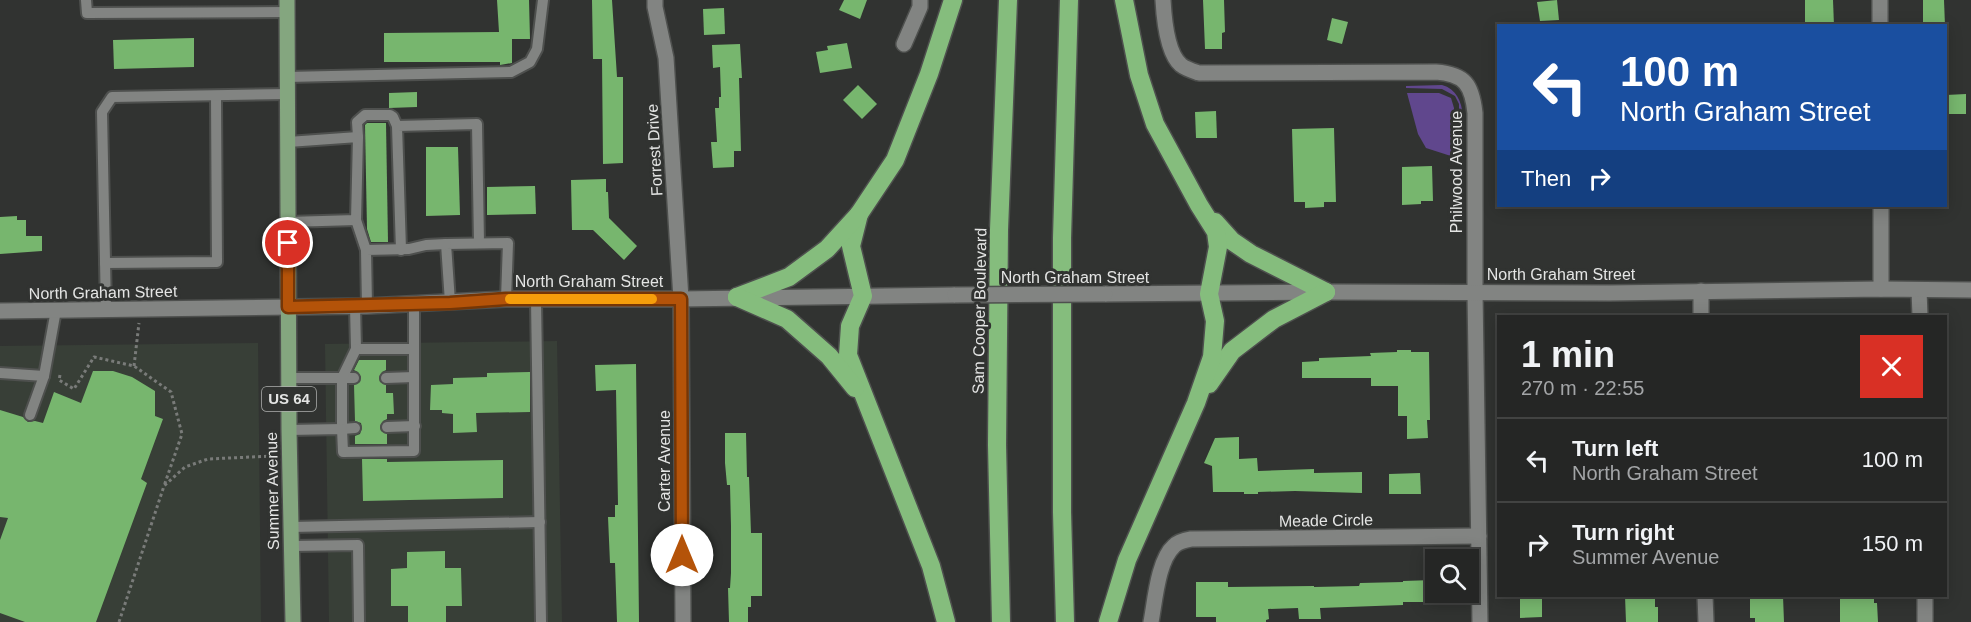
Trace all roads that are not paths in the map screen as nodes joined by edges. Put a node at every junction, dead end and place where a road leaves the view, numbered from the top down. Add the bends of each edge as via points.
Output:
1 (86, 0) edge
2 (543, 0) edge
3 (655, 0) edge
4 (920, 0) edge
5 (953, 0) edge
6 (1008, 0) edge
7 (1069, 0) edge
8 (1124, 0) edge
9 (1163, 0) edge
10 (1880, 0) edge
11 (287, 6) edge
12 (1880, 24) edge
13 (904, 44) dead end
14 (287, 77) junction
15 (287, 94) junction
16 (216, 96) junction
17 (397, 126) junction
18 (358, 137) junction
19 (288, 142) junction
20 (1199, 205) junction
21 (1881, 207) edge
22 (859, 214) junction
23 (356, 220) junction
24 (288, 222) junction
25 (479, 243) junction
26 (446, 244) junction
27 (401, 249) junction
28 (366, 250) junction
29 (105, 263) junction
30 (1881, 289) junction
31 (1920, 290) junction
32 (1971, 290) edge
33 (1701, 291) junction
34 (1326, 292) junction
35 (1475, 293) junction
36 (1209, 294) junction
37 (863, 296) junction
38 (737, 297) junction
39 (506, 299) junction
40 (681, 299) junction
41 (536, 300) junction
42 (450, 303) junction
43 (414, 304) junction
44 (361, 306) junction
45 (288, 307) junction
46 (56, 310) junction
47 (106, 310) junction
48 (0, 311) edge
49 (1701, 315) edge
50 (1920, 315) edge
51 (356, 349) junction
52 (414, 349) junction
53 (0, 373) edge
54 (44, 376) junction
55 (414, 377) junction
56 (289, 378) junction
57 (342, 378) junction
58 (354, 378) dead end
59 (386, 378) dead end
60 (865, 400) junction
61 (1196, 403) junction
62 (30, 416) dead end
63 (414, 426) junction
64 (387, 427) dead end
65 (355, 428) dead end
66 (342, 429) junction
67 (289, 430) junction
68 (540, 522) junction
69 (357, 526) junction
70 (291, 527) junction
71 (1479, 536) junction
72 (358, 544) junction
73 (292, 546) junction
74 (1705, 597) edge
75 (1925, 597) edge
76 (293, 622) edge
77 (359, 622) edge
78 (541, 622) edge
79 (683, 622) edge
80 (946, 622) edge
81 (1001, 622) edge
82 (1065, 622) edge
83 (1108, 622) edge
84 (1151, 622) edge
85 (1480, 622) edge
86 (1706, 622) edge
87 (1925, 622) edge

1 - 11 lane via 87,13
2 - 14 lane via 537,49 530,63 511,72
3 - 40 street, Forrest Drive via 666,58
4 - 13 street
5 - 22 highway via 930,74 895,160
6 - 81 highway, Sam Cooper Boulevard via 999,230 997,444
7 - 82 highway via 1062,238
8 - 20 highway via 1139,75 1155,124
9 - 35 street, Philwood Avenue via 1174,57 1180,65 1199,74 1436,72 1458,76 1465,82 1475,113
10 - 12 street
11 - 14 main road, Summer Avenue / US 64
14 - 15 main road, Summer Avenue / US 64
15 - 16 lane
15 - 19 main road, Summer Avenue / US 64
16 - 29 lane via 112,97 102,111
16 - 29 lane via 217,262
17 - 18 lane via 390,115 364,115 357,122
17 - 25 lane via 477,124
17 - 27 lane
18 - 19 lane
18 - 23 lane
19 - 24 main road, Summer Avenue / US 64
20 - 34 highway via 1232,241
20 - 36 highway via 1216,232
21 - 30 street
22 - 37 highway via 851,246
22 - 38 highway via 827,249 789,277
23 - 24 lane
23 - 28 lane
24 - 45 main road, Summer Avenue / US 64
25 - 26 lane
25 - 39 lane via 508,243
26 - 27 lane
26 - 42 lane
27 - 28 lane
28 - 44 lane
29 - 47 lane
30 - 31 street, North Graham Street
30 - 33 street, North Graham Street
31 - 32 street, North Graham Street
31 - 50 street
33 - 35 street, North Graham Street
33 - 49 street
34 - 35 street, North Graham Street
34 - 36 street, North Graham Street
34 - 61 highway via 1274,319 1232,351
35 - 71 street, Philwood Avenue
36 - 37 street, North Graham Street, bridge
36 - 61 highway via 1215,321 1212,357
37 - 38 street, North Graham Street
37 - 60 highway via 850,326 848,354
38 - 40 street, North Graham Street
38 - 60 highway via 787,320 829,356
39 - 41 street, North Graham Street
39 - 42 street, North Graham Street
40 - 41 street, North Graham Street
40 - 79 street, Carter Avenue
41 - 68 lane
42 - 43 street, North Graham Street
43 - 44 street, North Graham Street
43 - 52 lane
44 - 45 street, North Graham Street
44 - 51 lane
45 - 47 street, North Graham Street
45 - 56 main road, Summer Avenue / US 64
46 - 47 street, North Graham Street
46 - 48 street, North Graham Street
46 - 54 lane
51 - 52 lane
51 - 57 lane
52 - 55 lane
53 - 54 lane
54 - 62 lane
55 - 59 lane
55 - 63 lane
56 - 57 lane
56 - 67 main road, Summer Avenue / US 64
57 - 58 lane
57 - 66 lane
60 - 80 highway via 931,567
61 - 83 highway via 1127,560
63 - 64 lane
63 - 66 lane via 414,451 343,452
65 - 66 lane
66 - 67 lane
67 - 70 main road, Summer Avenue / US 64
68 - 69 lane
68 - 78 lane
69 - 70 lane
69 - 72 lane
70 - 73 main road, Summer Avenue / US 64
71 - 84 street, Meade Circle via 1191,539 1174,546 1164,559
71 - 85 street, Philwood Avenue
72 - 73 lane
72 - 77 lane
73 - 76 main road, Summer Avenue / US 64
74 - 86 street
75 - 87 street

